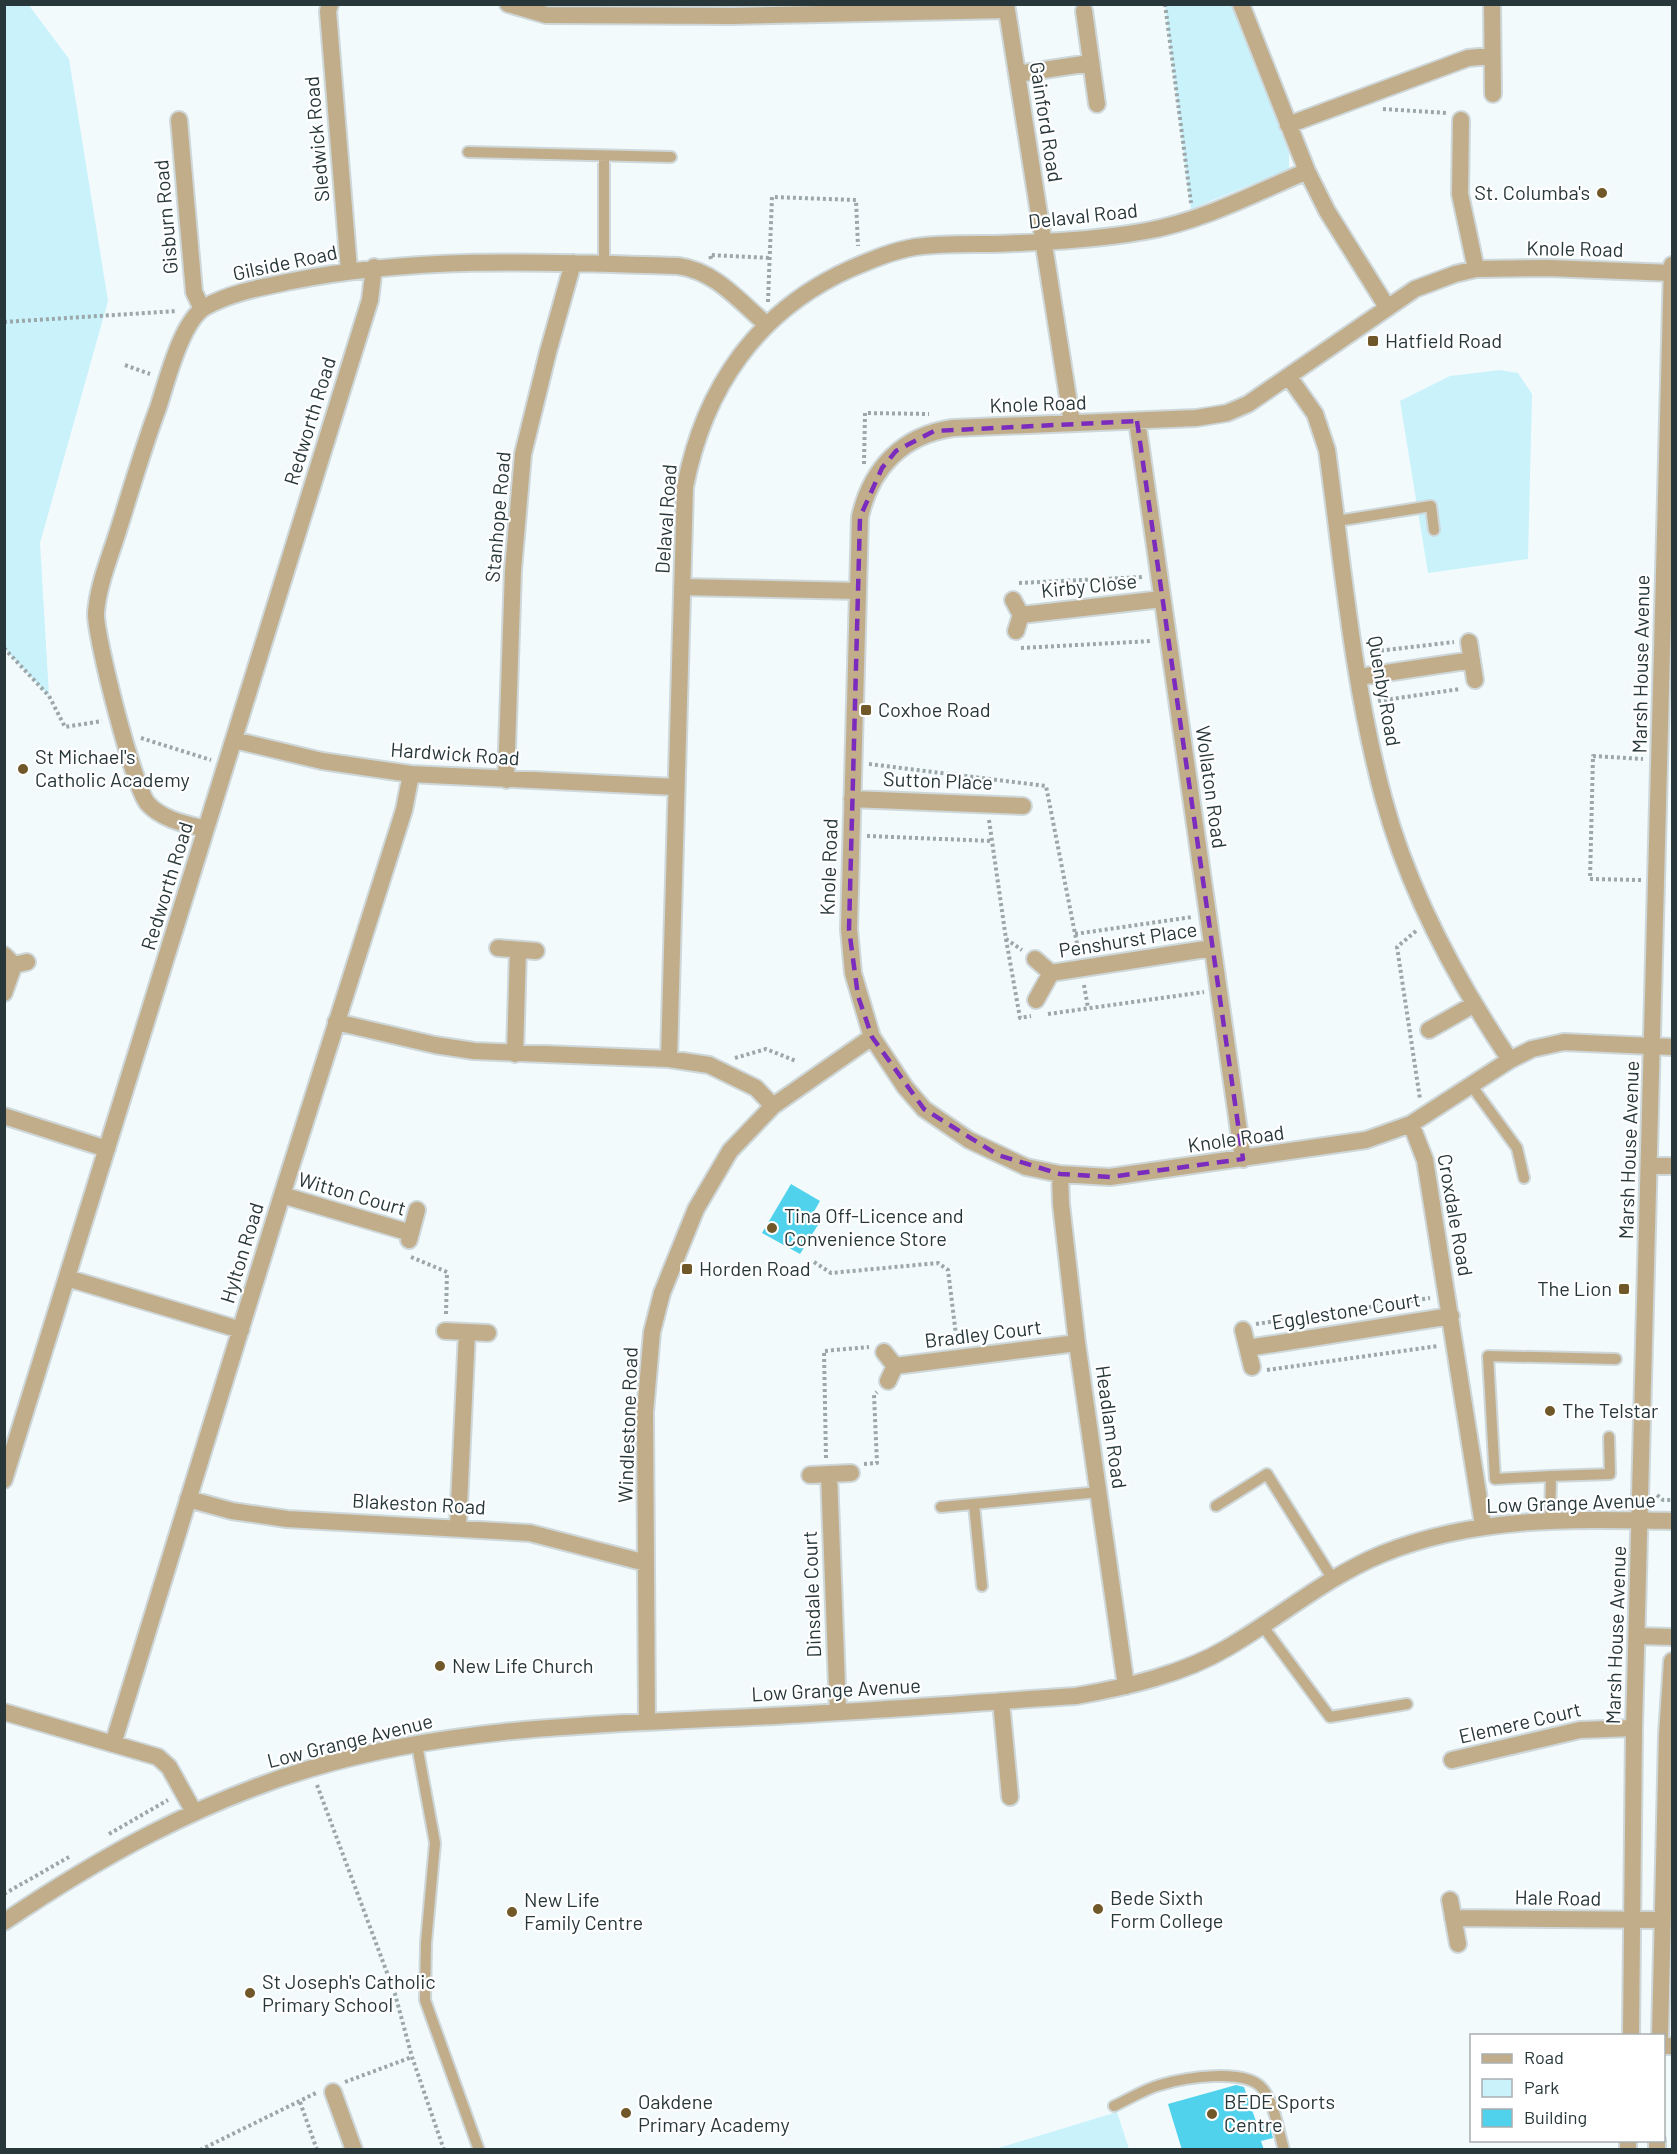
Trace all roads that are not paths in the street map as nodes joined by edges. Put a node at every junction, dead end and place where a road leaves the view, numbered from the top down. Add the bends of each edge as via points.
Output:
1 (330, 4) edge
2 (508, 4) edge
3 (1241, 4) edge
4 (1492, 4) edge
5 (1007, 7) edge
6 (1084, 11) dead end
7 (1491, 56) junction
8 (1090, 63) junction
9 (1017, 74) junction
10 (1493, 94) dead end
11 (1097, 104) dead end
12 (179, 120) dead end
13 (1459, 120) road end
14 (1288, 125) junction
15 (468, 152) dead end
16 (604, 156) junction
17 (671, 157) dead end
18 (1307, 171) junction
19 (1044, 242) junction
20 (573, 264) junction
21 (604, 264) junction
22 (1672, 265) edge
23 (374, 267) junction
24 (1476, 269) junction
25 (349, 270) junction
26 (1672, 273) edge
27 (1387, 307) junction
28 (202, 309) junction
29 (766, 324) junction
30 (1289, 377) junction
31 (1671, 388) edge
32 (1137, 421) junction
33 (1072, 423) junction
34 (1337, 521) junction
35 (1434, 530) dead end
36 (682, 587) junction
37 (858, 591) junction
38 (1162, 599) junction
39 (1016, 631) dead end
40 (1469, 642) road end
41 (1472, 660) junction
42 (1359, 677) junction
43 (1475, 680) road end
44 (234, 740) junction
45 (411, 774) junction
46 (506, 780) junction
47 (675, 787) junction
48 (852, 799) junction
49 (1023, 806) dead end
50 (207, 829) junction
51 (498, 948) dead end
52 (1212, 948) junction
53 (518, 950) junction
54 (536, 951) dead end
55 (1035, 959) road end
56 (15, 960) edge
57 (1051, 973) junction
58 (4, 993) edge
59 (1036, 1000) dead end
60 (1473, 1005) junction
61 (336, 1022) junction
62 (1429, 1030) dead end
63 (872, 1037) junction
64 (1653, 1047) junction
65 (1672, 1047) edge
66 (515, 1054) junction
67 (669, 1059) junction
68 (1510, 1060) junction
69 (1471, 1085) junction
70 (773, 1106) junction
71 (4, 1116) edge
72 (1416, 1121) junction
73 (107, 1149) junction
74 (1243, 1159) junction
75 (1649, 1166) junction
76 (1672, 1166) edge
77 (1060, 1174) junction
78 (1524, 1178) dead end
79 (282, 1195) junction
80 (417, 1210) dead end
81 (68, 1278) junction
82 (1451, 1316) junction
83 (241, 1330) junction
84 (1244, 1330) dead end
85 (446, 1331) road end
86 (467, 1332) junction
87 (488, 1333) dead end
88 (1077, 1343) junction
89 (1248, 1348) junction
90 (884, 1352) road end
91 (1616, 1359) dead end
92 (1252, 1367) dead end
93 (1609, 1437) dead end
94 (851, 1473) road end
95 (828, 1474) junction
96 (810, 1475) dead end
97 (1551, 1476) junction
98 (4, 1480) edge
99 (1098, 1492) junction
100 (188, 1499) junction
101 (974, 1504) junction
102 (1216, 1506) dead end
103 (941, 1507) dead end
104 (1550, 1521) junction
105 (1640, 1521) junction
106 (1672, 1521) edge
107 (1483, 1525) junction
108 (458, 1527) junction
109 (646, 1563) junction
110 (1334, 1581) junction
111 (982, 1586) dead end
112 (1262, 1625) junction
113 (1637, 1636) junction
114 (1672, 1637) edge
115 (1672, 1661) edge
116 (1126, 1686) junction
117 (1001, 1701) junction
118 (1407, 1704) dead end
119 (4, 1712) edge
120 (838, 1712) junction
121 (647, 1722) junction
122 (1634, 1728) junction
123 (113, 1744) junction
124 (417, 1745) junction
125 (1452, 1760) dead end
126 (1010, 1797) dead end
127 (195, 1812) junction
128 (1450, 1900) dead end
129 (1453, 1918) junction
130 (1632, 1920) junction
131 (1662, 1920) junction
132 (4, 1922) edge
133 (1458, 1944) dead end
134 (1631, 2034) edge
135 (1660, 2034) edge
136 (334, 2088) road end
137 (1114, 2106) dead end
138 (354, 2150) edge
139 (479, 2150) edge
140 (1284, 2150) edge

1 - 25 street, Sledwick Road
2 - 5 street via 546,15 732,16
3 - 14 street
4 - 7 street
5 - 9 street, Gainford Road
6 - 8 street
7 - 10 street
7 - 14 street via 1468,58
8 - 9 street
8 - 11 street
9 - 19 street, Gainford Road
12 - 28 street, Gisburn Road via 194,292
13 - 24 street via 1460,194
14 - 18 street
15 - 16 lane
16 - 17 lane
16 - 21 lane
18 - 19 street, Delaval Road via 1193,220 1103,237
18 - 27 street via 1327,211
19 - 29 street, Delaval Road via 915,247 885,254 804,294
19 - 33 street, Gainford Road
20 - 21 street, Gilside Road
20 - 23 street, Gilside Road
20 - 46 street, Stanhope Road via 523,454 513,570
21 - 29 street, Gilside Road via 696,268 714,278
22 - 26 street, Marsh House Avenue
23 - 25 street, Gilside Road
23 - 44 street, Redworth Road via 370,300
24 - 26 street, Knole Road
24 - 27 street, Knole Road via 1415,289
25 - 28 street, Gilside Road via 251,289
26 - 31 street, Marsh House Avenue
27 - 30 street, Knole Road
28 - 50 street via 183,338 168,380 102,583 96,615 135,780 148,804 175,821
29 - 36 street, Delaval Road via 731,369 700,429 686,487
30 - 32 street, Knole Road via 1227,413
30 - 34 street, Quenby Road via 1315,414 1323,436
31 - 64 street, Marsh House Avenue
32 - 33 street, Knole Road
32 - 38 street, Wollaton Road
33 - 37 street, Knole Road via 934,431 896,452 872,480 860,517
34 - 35 lane via 1431,506
34 - 42 street, Quenby Road
36 - 37 street
36 - 47 street, Delaval Road
37 - 48 street, Knole Road
38 - 39 street, Kirby Close via 1017,607
38 - 52 street, Wollaton Road
40 - 41 street
41 - 42 street
41 - 43 street
42 - 60 street, Quenby Road via 1384,802 1399,846
44 - 45 street, Hardwick Road via 322,761
44 - 50 street, Redworth Road
45 - 46 street, Hardwick Road
45 - 61 street, Hylton Road via 404,810
46 - 47 street, Hardwick Road
47 - 67 street, Delaval Road
48 - 49 street, Sutton Place
48 - 63 street, Knole Road via 849,929 853,973
50 - 73 street, Redworth Road
51 - 53 street
52 - 57 street, Penshurst Place
52 - 74 street, Wollaton Road
53 - 54 street
53 - 66 street
55 - 57 street, Penshurst Place
56 - 58 street
57 - 59 street, Penshurst Place
60 - 62 street
60 - 68 street, Quenby Road
61 - 66 street via 435,1045
61 - 79 street, Hylton Road
63 - 70 street, Windlestone Road
63 - 77 street, Knole Road via 905,1087 946,1125 998,1155 1026,1167
64 - 65 street, Knole Road
64 - 68 street, Knole Road via 1564,1042 1532,1049
64 - 75 street, Marsh House Avenue
66 - 67 street
67 - 70 street via 716,1068 756,1088
68 - 69 street, Knole Road
69 - 72 street, Knole Road
69 - 78 lane via 1517,1148
70 - 109 street, Windlestone Road via 730,1151 718,1171 691,1220 662,1293 647,1371
71 - 73 street
72 - 74 street, Knole Road via 1366,1140
72 - 82 street, Croxdale Road
73 - 81 street, Redworth Road
74 - 77 street, Knole Road via 1110,1177
75 - 76 street
75 - 105 street, Marsh House Avenue
77 - 88 street, Headlam Road via 1060,1204
79 - 80 street, Witton Court via 410,1237
79 - 83 street, Hylton Road
81 - 83 street
81 - 98 street, Redworth Road
82 - 89 street, Egglestone Court
82 - 107 street, Croxdale Road
83 - 100 street, Hylton Road
84 - 89 street, Egglestone Court
85 - 86 street
86 - 87 street
86 - 108 street
88 - 90 street, Bradley Court via 959,1358 892,1374
88 - 99 street, Headlam Road
89 - 92 street, Egglestone Court
91 - 97 lane via 1488,1356 1495,1479
93 - 97 lane via 1610,1474
94 - 95 street
95 - 96 street
95 - 120 street, Dinsdale Court
97 - 104 lane
99 - 101 lane
99 - 116 street, Headlam Road
100 - 108 street, Blakeston Road via 287,1520
100 - 123 street, Hylton Road
101 - 103 lane
101 - 111 lane
102 - 110 lane via 1267,1474
104 - 105 street, Low Grange Avenue
104 - 107 street, Low Grange Avenue
105 - 106 street, Low Grange Avenue
105 - 113 street, Marsh House Avenue
107 - 110 street, Low Grange Avenue via 1432,1536 1380,1554
108 - 109 street, Blakeston Road via 553,1537
109 - 121 street, Windlestone Road
110 - 112 street, Low Grange Avenue
112 - 116 street, Low Grange Avenue via 1225,1649
112 - 118 lane via 1330,1717
113 - 114 street
113 - 122 street, Marsh House Avenue
115 - 131 street
116 - 117 street, Low Grange Avenue via 1076,1696
117 - 120 street, Low Grange Avenue
117 - 126 street
119 - 123 street
120 - 121 street, Low Grange Avenue
121 - 124 street, Low Grange Avenue via 494,1731
122 - 125 street, Elemere Court via 1580,1730
122 - 130 street, Marsh House Avenue
123 - 127 street via 158,1757 169,1767
124 - 127 street, Low Grange Avenue via 310,1769
124 - 139 lane via 435,1842 425,2000
127 - 132 street, Low Grange Avenue via 113,1852
128 - 129 street
129 - 130 street, Hale Road
129 - 133 street
130 - 131 street, Hale Road
130 - 134 street, Marsh House Avenue
131 - 135 street
136 - 138 street
137 - 140 lane via 1158,2085 1185,2078 1240,2077 1261,2086

